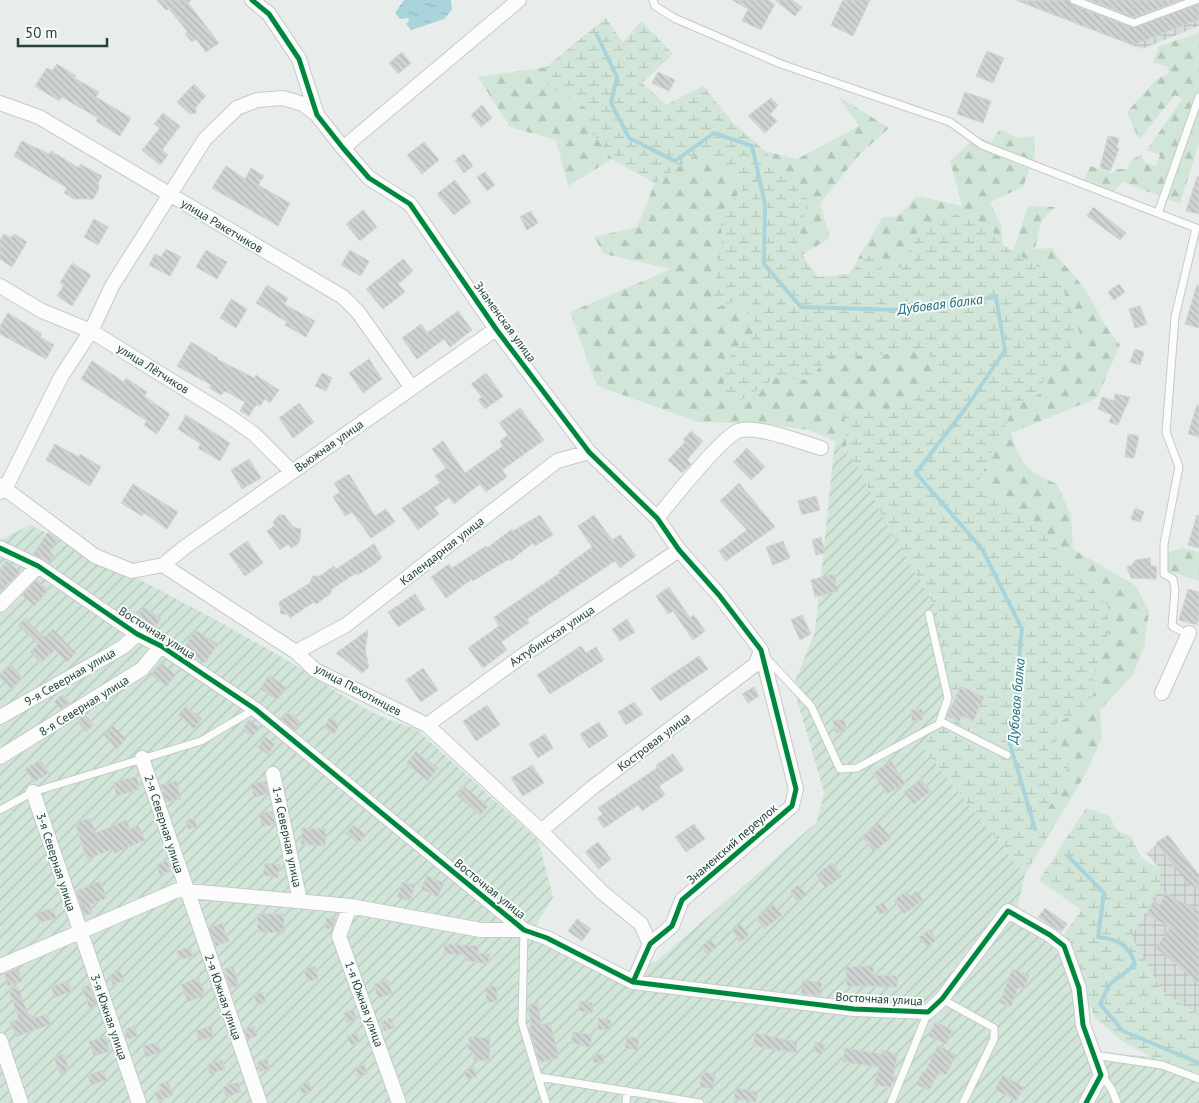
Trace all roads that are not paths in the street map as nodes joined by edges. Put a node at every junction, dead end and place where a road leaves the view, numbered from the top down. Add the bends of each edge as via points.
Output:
1 (252, 0) edge
2 (519, 0) edge
3 (653, 0) edge
4 (1074, 0) edge
5 (1196, 0) edge
6 (1199, 97) edge
7 (0, 103) edge
8 (317, 114) junction
9 (343, 148) junction
10 (170, 194) junction
11 (1158, 213) junction
12 (0, 286) edge
13 (496, 329) junction
14 (91, 331) junction
15 (412, 388) junction
16 (820, 448) dead end
17 (589, 452) junction
18 (292, 472) junction
19 (2, 488) edge
20 (657, 518) junction
21 (0, 548) edge
22 (680, 550) junction
23 (162, 565) junction
24 (38, 566) junction
25 (0, 605) edge
26 (929, 614) dead end
27 (1189, 633) edge
28 (137, 634) junction
29 (161, 646) junction
30 (761, 651) junction
31 (296, 652) junction
32 (1162, 693) dead end
33 (256, 709) junction
34 (0, 717) edge
35 (940, 721) junction
36 (428, 725) junction
37 (1007, 755) dead end
38 (0, 757) edge
39 (142, 758) junction
40 (273, 774) dead end
41 (33, 792) junction
42 (0, 810) edge
43 (541, 831) junction
44 (186, 891) junction
45 (300, 901) junction
46 (350, 906) junction
47 (524, 930) junction
48 (79, 931) junction
49 (650, 944) junction
50 (0, 966) edge
51 (633, 982) junction
52 (942, 999) junction
53 (928, 1012) junction
54 (0, 1040) edge
55 (1094, 1055) junction
56 (1101, 1075) junction
57 (539, 1077) junction
58 (1199, 1079) edge
59 (627, 1091) junction
60 (21, 1103) edge
61 (139, 1103) edge
62 (260, 1103) edge
63 (399, 1103) edge
64 (546, 1103) edge
65 (626, 1103) edge
66 (700, 1103) edge
67 (891, 1103) edge
68 (963, 1103) edge
69 (1086, 1103) edge
70 (1117, 1103) edge

1 - 8 street, Знаменская улица via 270,14 299,59
2 - 9 street
3 - 11 lane via 655,6 674,18 781,64 950,122 982,145
4 - 5 lane via 1134,23
6 - 11 lane
7 - 10 street, улица Ракетчиков via 39,117
8 - 9 street, Знаменская улица
8 - 10 street via 303,104 284,98 257,100 237,108 205,138
9 - 13 street, Знаменская улица via 369,178 410,204
10 - 14 street via 112,286
10 - 15 street, улица Ракетчиков via 344,296
11 - 27 lane via 1196,228 1175,317 1166,432 1179,466 1164,544 1164,574 1173,579 1175,590 1172,626
12 - 14 street, улица Лётчиков via 42,311
13 - 15 street, Вьюжная улица
13 - 17 street, Знаменская улица
14 - 18 street, улица Лётчиков via 227,415 254,434
14 - 19 street via 61,377
15 - 18 street, Вьюжная улица
16 - 20 street via 767,432 738,430
17 - 20 street, Знаменская улица
17 - 31 street, Календарная улица via 557,461 346,625
18 - 23 street, Вьюжная улица
19 - 23 street via 95,556 132,571
20 - 22 street, Знаменская улица
21 - 24 street, Восточная улица
22 - 30 street, Знаменская улица
22 - 36 street, Ахтубинская улица via 522,656
23 - 31 street, улица Пехотинцев
24 - 25 street
24 - 28 street, Восточная улица
26 - 35 lane via 948,698
27 - 32 street
28 - 29 street, Восточная улица
28 - 34 street, 9-я Северная улица via 123,647
29 - 33 street, Восточная улица
29 - 38 street, 8-я Северная улица via 142,669
30 - 35 lane via 811,706 840,769 857,768 898,748
30 - 43 street, Костровая улица via 756,664 593,787
30 - 49 street, Знаменский переулок via 796,789 792,806 682,900 672,926
31 - 36 street, улица Пехотинцев via 315,670
33 - 39 lane via 201,742
33 - 47 street, Восточная улица
35 - 37 lane
36 - 43 street, улица Пехотинцев
39 - 41 lane
39 - 44 street, 2-я Северная улица
40 - 45 street, 1-я Северная улица
41 - 42 lane
41 - 48 street, 3-я Северная улица
43 - 49 street, улица Пехотинцев via 603,893 641,924
44 - 45 street
44 - 48 street via 178,890
44 - 62 street, 2-я Южная улица
45 - 46 street
46 - 47 street via 481,930
46 - 63 street, 1-я Южная улица via 339,936
47 - 51 street, Восточная улица via 547,938
47 - 57 lane via 522,1023
48 - 50 street
48 - 61 street, 3-я Южная улица
49 - 51 street, Знаменский переулок
51 - 53 street, Восточная улица via 854,1009
52 - 53 street, Восточная улица
52 - 55 street, Восточная улица via 1008,911 1064,946 1080,988 1083,1025
52 - 68 lane via 994,1028 994,1039
53 - 67 lane
54 - 60 street
55 - 56 street
55 - 58 lane via 1162,1065
56 - 69 street
56 - 70 lane
57 - 59 lane
57 - 64 lane
59 - 65 lane
59 - 66 lane

